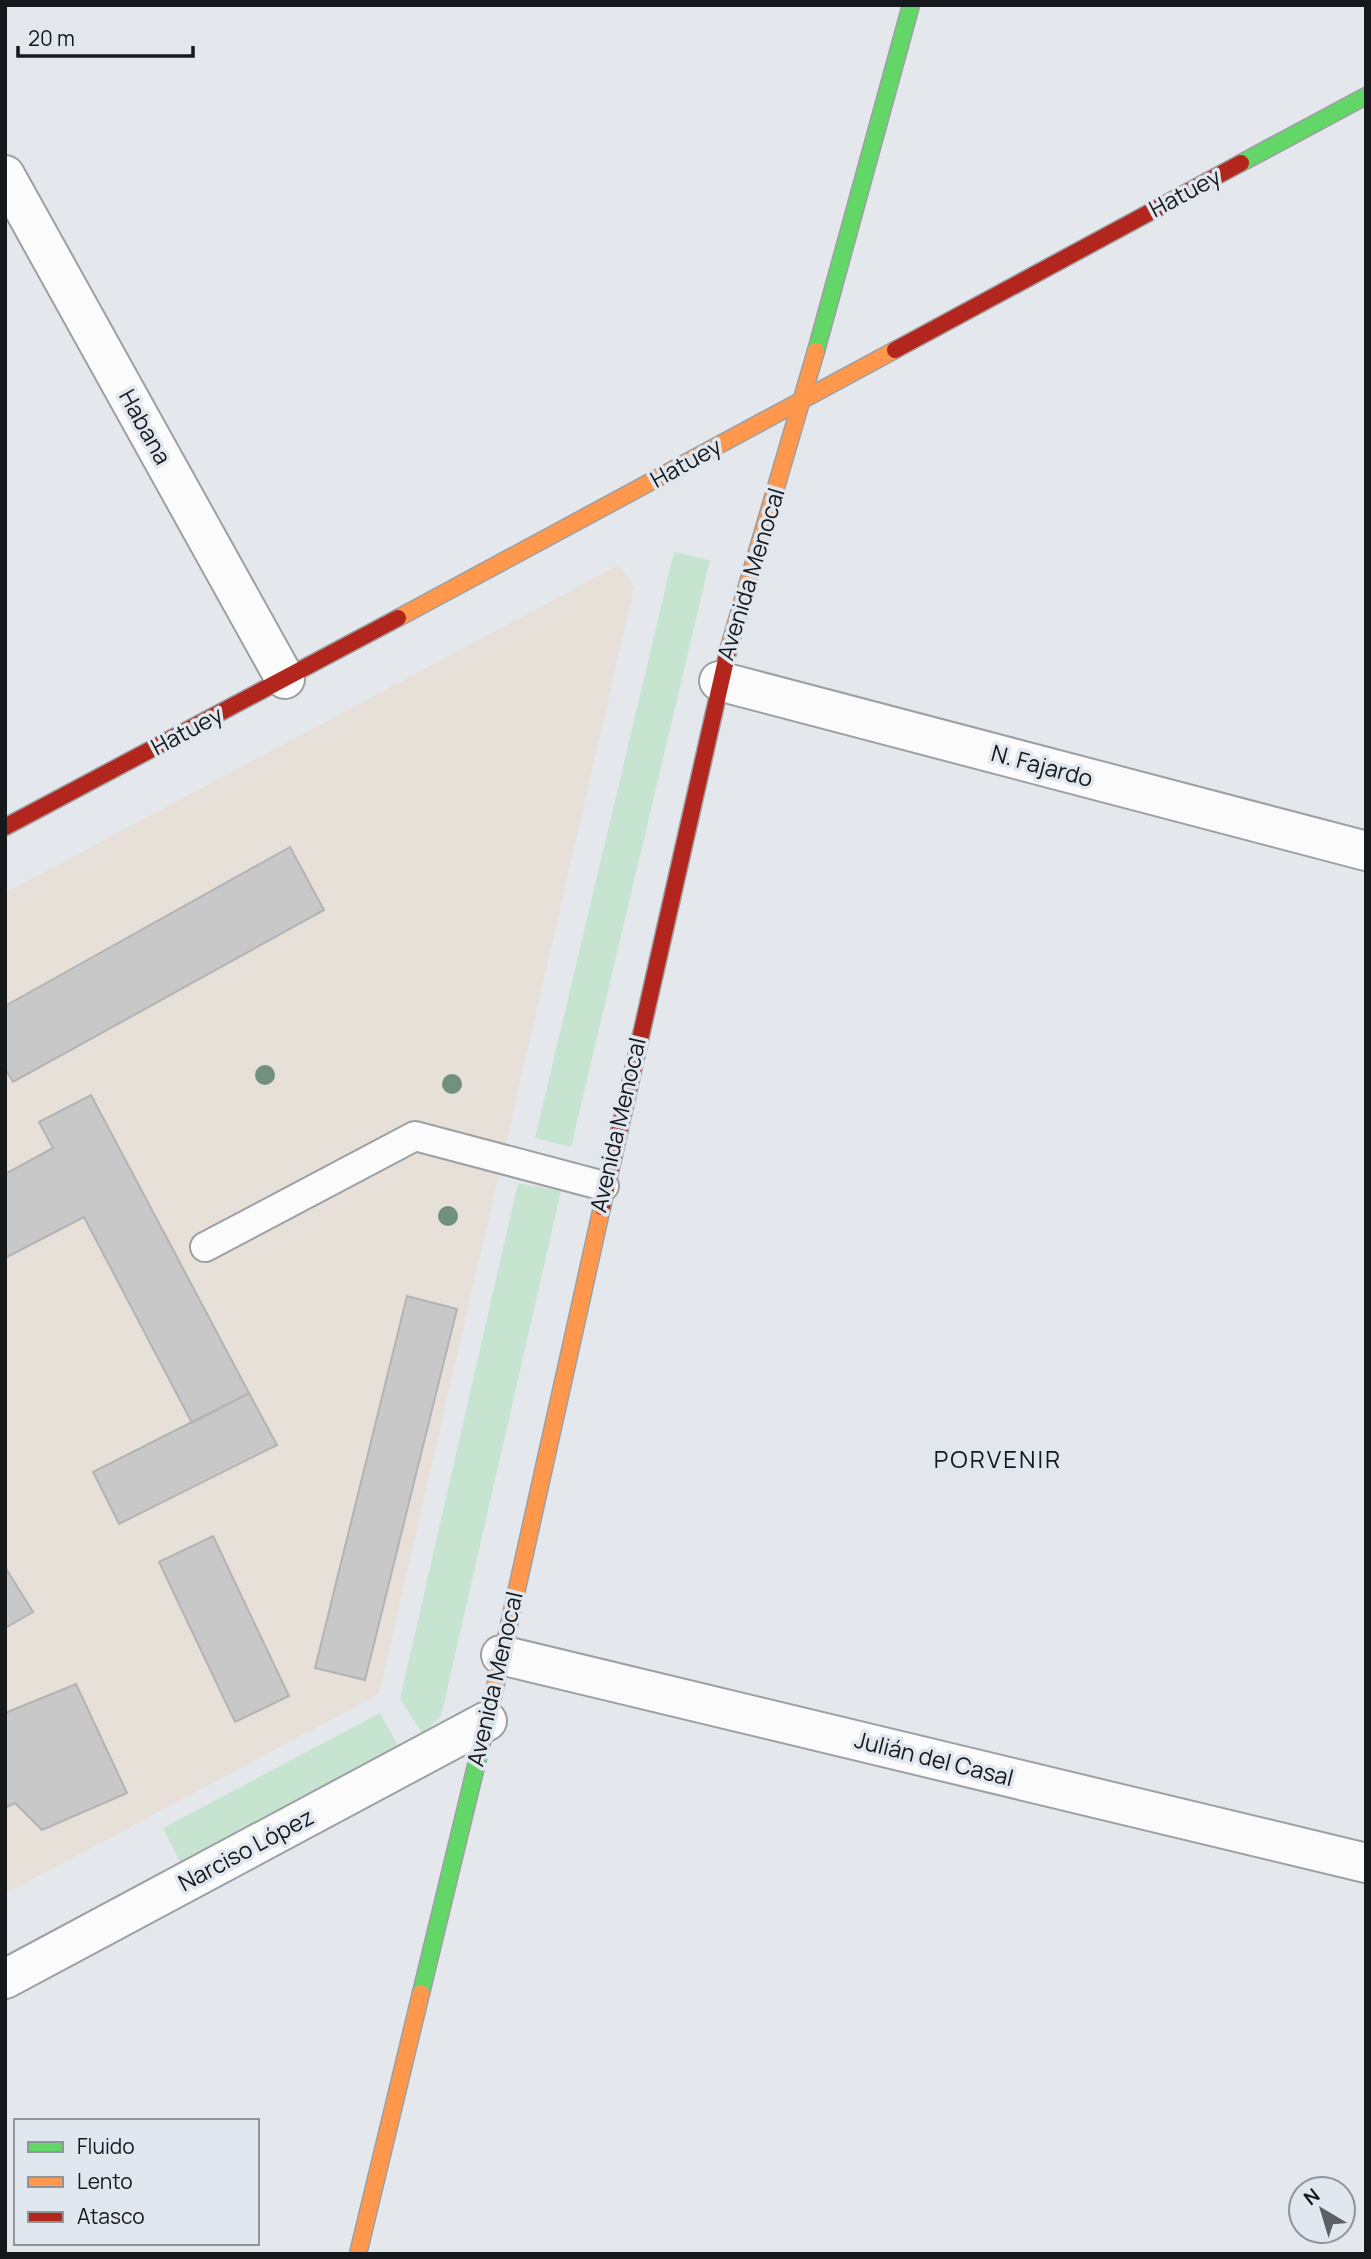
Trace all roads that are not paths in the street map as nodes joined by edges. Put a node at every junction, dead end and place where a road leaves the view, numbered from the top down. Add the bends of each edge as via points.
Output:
1 (911, 5) edge
2 (1366, 96) edge
3 (5, 175) edge
4 (803, 397) junction
5 (285, 679) junction
6 (719, 681) junction
7 (5, 827) edge
8 (1366, 851) edge
9 (604, 1186) junction
10 (205, 1247) dead end
11 (501, 1655) junction
12 (487, 1721) junction
13 (1366, 1863) edge
14 (5, 1979) edge
15 (358, 2254) edge

1 - 4 street, Avenida Menocal
2 - 4 street, Hatuey
3 - 5 street, Habana
4 - 5 street, Hatuey
4 - 6 street, Avenida Menocal
5 - 7 street, Hatuey
6 - 8 street, N. Fajardo
6 - 9 street, Avenida Menocal
9 - 10 lane via 415,1136
9 - 11 street, Avenida Menocal
11 - 12 street, Avenida Menocal
11 - 13 street, Julián del Casal
12 - 14 street, Narciso López
12 - 15 street, Avenida Menocal

